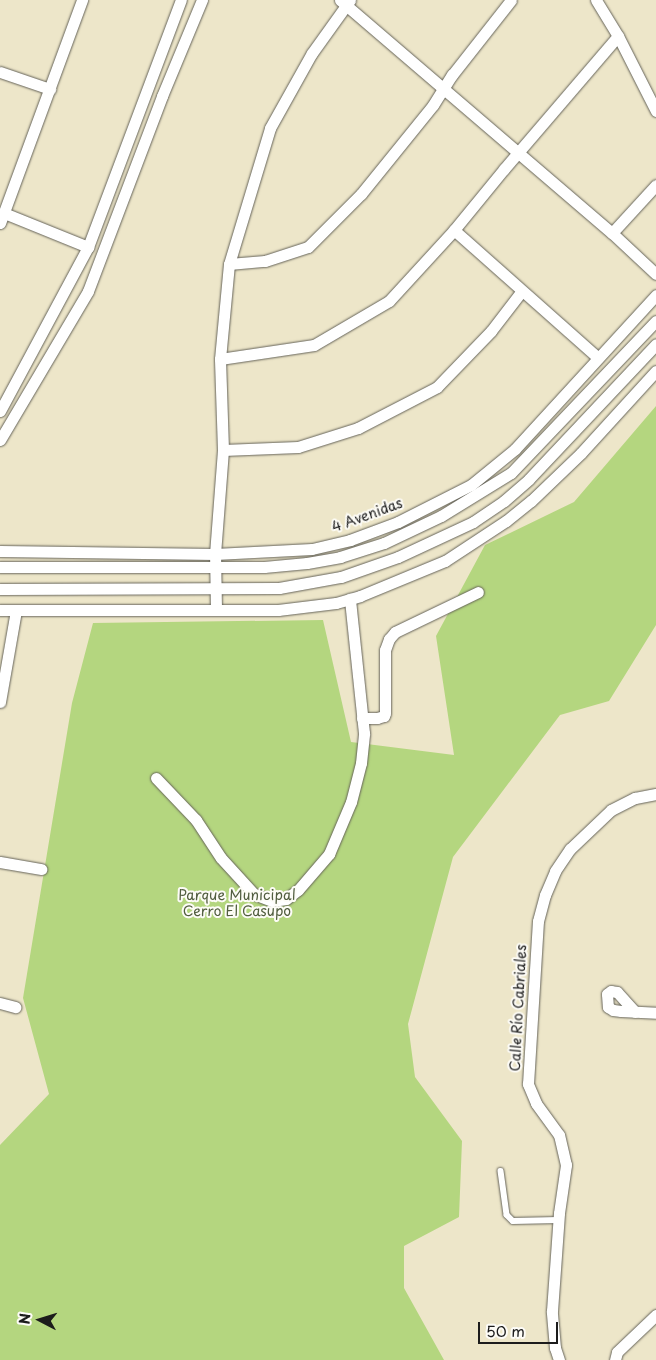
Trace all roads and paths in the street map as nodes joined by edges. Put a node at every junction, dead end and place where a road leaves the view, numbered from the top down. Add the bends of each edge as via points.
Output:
1 (82, 0) edge
2 (181, 0) edge
3 (202, 0) edge
4 (511, 0) edge
5 (596, 0) edge
6 (345, 2) edge
7 (618, 36) junction
8 (0, 72) edge
9 (444, 87) junction
10 (50, 89) junction
11 (656, 111) edge
12 (517, 153) junction
13 (656, 185) edge
14 (2, 218) edge
15 (454, 230) junction
16 (612, 233) junction
17 (88, 246) junction
18 (229, 264) junction
19 (656, 274) edge
20 (521, 292) junction
21 (656, 295) edge
22 (656, 321) edge
23 (656, 344) edge
24 (597, 357) junction
25 (220, 359) junction
26 (656, 371) edge
27 (0, 411) edge
28 (0, 440) edge
29 (223, 450) junction
30 (0, 552) edge
31 (215, 554) junction
32 (0, 567) edge
33 (216, 568) junction
34 (0, 589) edge
35 (214, 589) junction
36 (478, 592) dead end
37 (350, 599) junction
38 (216, 609) junction
39 (0, 610) edge
40 (16, 610) junction
41 (2, 675) edge
42 (0, 702) edge
43 (362, 718) junction
44 (156, 778) dead end
45 (656, 794) edge
46 (0, 862) edge
47 (41, 869) dead end
48 (0, 1003) edge
49 (15, 1007) dead end
50 (635, 1012) dead end
51 (656, 1013) edge
52 (501, 1171) dead end
53 (558, 1220) junction
54 (656, 1316) edge
55 (559, 1360) edge
56 (614, 1360) edge

1 - 10 street
2 - 17 street
3 - 28 street via 88,291
4 - 9 street
5 - 7 street
6 - 9 street
6 - 18 street via 270,128
7 - 11 street
7 - 12 street
8 - 10 street
9 - 12 street
9 - 18 street via 361,194 308,247 265,261
10 - 14 street
12 - 15 street
12 - 16 street
13 - 16 street
14 - 17 street
15 - 20 street
15 - 25 street via 389,301 314,346
16 - 19 street
17 - 27 street
18 - 25 street
20 - 24 street
20 - 29 street via 491,332 437,387 358,428 298,447
21 - 24 street, 4 Avenidas
22 - 33 street, 4 Avenidas via 517,468 473,498 384,543 340,557 299,564
23 - 35 street via 530,479 473,522 398,557 341,577 279,588
24 - 31 street, 4 Avenidas via 515,449 471,485 440,502 366,534 312,549
25 - 29 street
26 - 37 street via 581,453 506,521 445,561
29 - 31 street
30 - 31 street, 4 Avenidas
31 - 33 street
32 - 33 street, 4 Avenidas
33 - 35 street
34 - 35 street
35 - 38 street
36 - 43 street via 395,632 385,650 384,716
37 - 38 street via 278,610
37 - 43 street
38 - 40 street
39 - 40 street
40 - 41 street
41 - 42 street
43 - 44 street via 361,763 351,802 329,854 286,899 272,901 254,894 221,858 196,820
45 - 53 street, Calle Río Cabriales via 636,798 611,810 570,849 555,871 538,921 528,1084 563,1149 566,1165
46 - 47 street
48 - 49 street
50 - 51 street
52 - 53 lane via 507,1215 514,1220
53 - 55 street, Calle Río Cabriales via 552,1311
54 - 56 street via 616,1352

